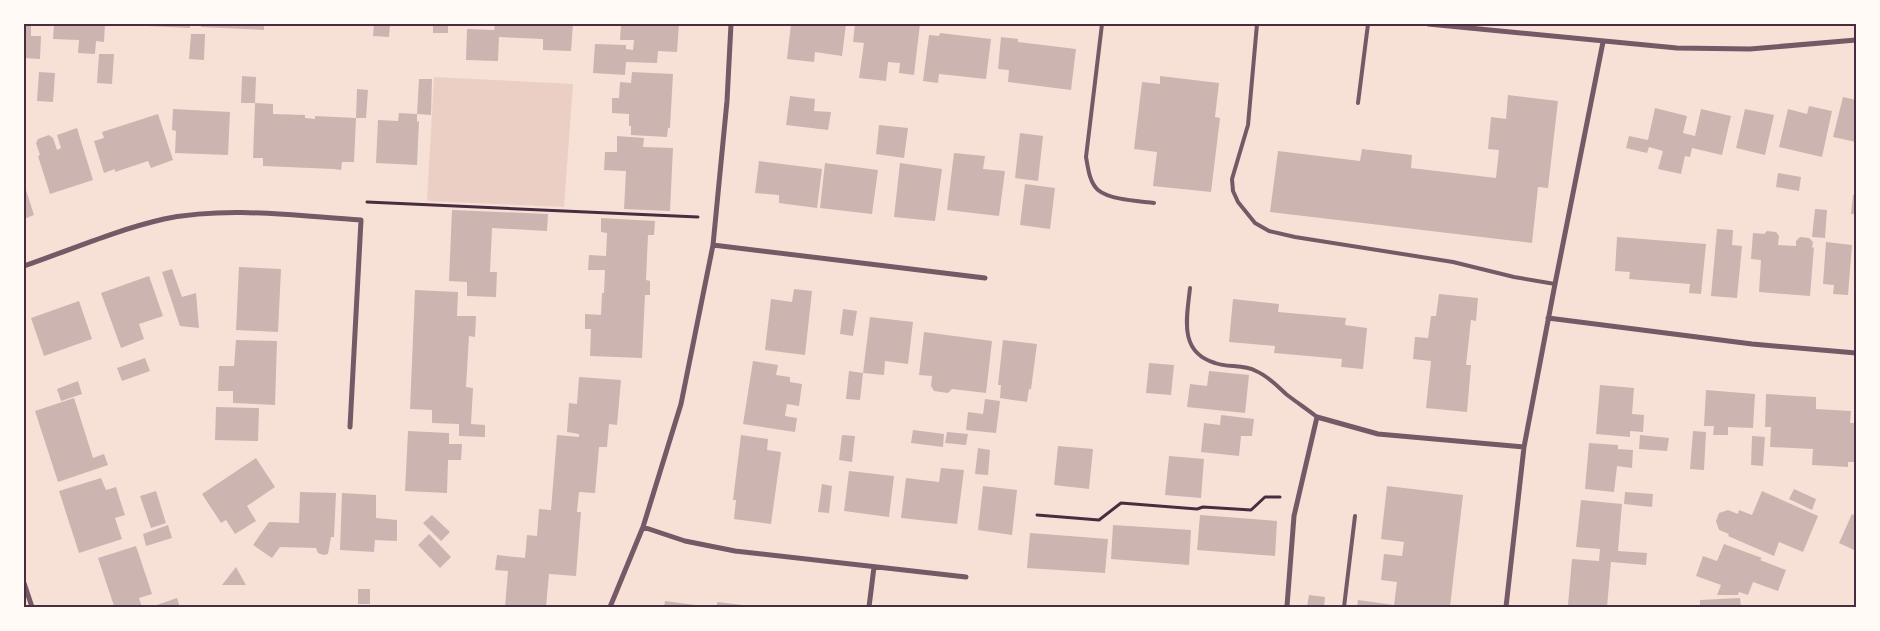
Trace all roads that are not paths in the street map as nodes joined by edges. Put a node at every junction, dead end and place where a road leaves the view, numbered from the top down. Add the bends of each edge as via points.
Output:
1 (731, 24) edge
2 (1102, 24) edge
3 (1257, 24) edge
4 (1368, 24) edge
5 (1428, 24) edge
6 (1856, 40) edge
7 (1603, 42) junction
8 (1358, 103) dead end
9 (1154, 203) dead end
10 (713, 245) junction
11 (24, 266) edge
12 (985, 278) dead end
13 (1555, 284) junction
14 (1190, 288) dead end
15 (1548, 318) junction
16 (1856, 353) edge
17 (1317, 417) junction
18 (350, 427) dead end
19 (1524, 447) junction
20 (1355, 516) dead end
21 (643, 526) junction
22 (874, 567) junction
23 (966, 577) dead end
24 (24, 583) edge
25 (1287, 606) dead end
26 (32, 607) edge
27 (610, 607) edge
28 (869, 607) edge
29 (1344, 607) edge
30 (1506, 607) edge

1 - 10 street
2 - 9 lane via 1086,157 1089,175 1098,190 1115,198
3 - 13 lane via 1248,125 1232,179 1238,202 1255,223 1294,237 1453,262
4 - 8 lane
5 - 7 street
6 - 7 street via 1750,49
7 - 13 street
10 - 12 street
10 - 21 street via 682,404
11 - 18 street via 166,219 233,212 361,220
13 - 15 street
14 - 17 lane via 1187,337 1193,348 1214,363 1254,369
15 - 16 street via 1752,344
15 - 19 street
17 - 19 street via 1378,434
17 - 25 street via 1294,516
19 - 30 street
20 - 29 lane
21 - 22 street via 685,541 735,551
21 - 27 street
22 - 23 street
22 - 28 street
24 - 26 street

